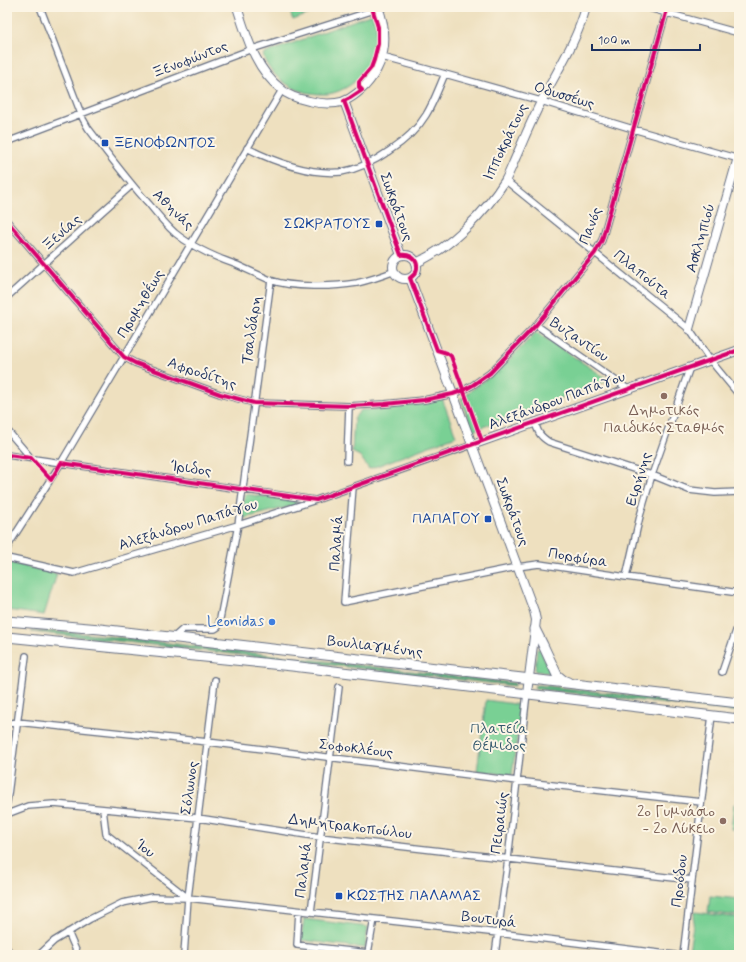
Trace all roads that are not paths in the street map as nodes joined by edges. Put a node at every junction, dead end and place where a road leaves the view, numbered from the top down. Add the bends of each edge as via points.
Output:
1 (40, 7) edge
2 (237, 7) edge
3 (586, 7) edge
4 (645, 7) edge
5 (380, 8) edge
6 (666, 13) junction
7 (739, 33) edge
8 (252, 49) junction
9 (382, 57) junction
10 (445, 74) junction
11 (282, 90) junction
12 (344, 101) junction
13 (541, 101) junction
14 (81, 114) junction
15 (633, 130) junction
16 (7, 142) edge
17 (247, 148) junction
18 (739, 157) edge
19 (367, 164) junction
20 (505, 180) junction
21 (132, 185) junction
22 (7, 220) edge
23 (191, 244) junction
24 (595, 253) junction
25 (401, 256) junction
26 (416, 262) junction
27 (44, 265) junction
28 (395, 271) junction
29 (410, 278) junction
30 (271, 280) junction
31 (7, 297) edge
32 (536, 325) junction
33 (689, 329) junction
34 (739, 350) edge
35 (124, 356) junction
36 (710, 360) junction
37 (690, 367) junction
38 (628, 389) junction
39 (453, 394) junction
40 (739, 395) edge
41 (254, 403) junction
42 (350, 406) junction
43 (535, 422) junction
44 (7, 430) edge
45 (472, 445) junction
46 (7, 455) edge
47 (31, 458) junction
48 (347, 461) dead end
49 (61, 463) junction
50 (652, 475) junction
51 (353, 487) junction
52 (243, 489) junction
53 (739, 492) edge
54 (316, 500) junction
55 (238, 525) junction
56 (7, 549) edge
57 (7, 558) edge
58 (517, 567) junction
59 (626, 577) junction
60 (739, 593) edge
61 (344, 602) joint
62 (7, 621) edge
63 (739, 622) edge
64 (535, 629) junction
65 (7, 637) edge
66 (173, 638) junction
67 (26, 656) dead end
68 (722, 672) dead end
69 (529, 679) junction
70 (215, 680) dead end
71 (571, 683) junction
72 (339, 687) dead end
73 (527, 693) junction
74 (739, 702) edge
75 (712, 716) junction
76 (739, 719) edge
77 (17, 722) junction
78 (7, 724) edge
79 (208, 742) junction
80 (330, 758) junction
81 (517, 781) junction
82 (7, 802) edge
83 (701, 802) junction
84 (103, 809) junction
85 (7, 814) edge
86 (198, 818) junction
87 (320, 836) junction
88 (508, 859) junction
89 (692, 880) junction
90 (188, 898) junction
91 (299, 911) junction
92 (311, 912) junction
93 (374, 919) junction
94 (68, 932) junction
95 (498, 933) junction
96 (7, 950) edge
97 (369, 954) edge
98 (9, 955) edge
99 (39, 955) edge
100 (78, 955) edge
101 (184, 955) edge
102 (495, 955) edge
103 (675, 955) edge
104 (683, 955) edge

1 - 14 street, Αθηνάς
2 - 8 street
3 - 13 street, Ιπποκράτους via 574,41
4 - 6 street
5 - 8 street, Ξενοφώντος
5 - 9 street via 384,32
6 - 7 street
6 - 15 street, Πανός
8 - 11 street via 263,71
8 - 14 street, Ξενοφώντος
9 - 10 street, Οδυσσέως
9 - 12 street via 370,80 356,94
10 - 13 street, Οδυσσέως
10 - 19 street via 426,116 411,135
11 - 12 street via 299,99 313,102
11 - 17 street, Προμηθέως
12 - 19 street, Σωκράτους
13 - 15 street, Οδυσσέως
13 - 20 street, Ιπποκράτους
14 - 16 street, Ξενοφώντος
14 - 21 street, Αθηνάς via 88,128
15 - 18 street, Οδυσσέως
15 - 24 street, Πανός via 602,240
17 - 19 street via 278,162 320,172 341,172
17 - 23 street, Προμηθέως
18 - 33 street, Ασκληπιού
19 - 25 street, Σωκράτους
20 - 24 street, Πλαπούτα
20 - 26 street, Ιπποκράτους via 469,226 432,254
21 - 23 street, Αθηνάς via 176,233
21 - 27 street, Ξενίας
22 - 27 street, Αφροδίτης
23 - 30 street, Αθηνάς
23 - 35 street, Προμηθέως
24 - 32 street, Πανός
24 - 33 street, Πλαπούτα
25 - 26 street, Σωκράτους via 412,257
25 - 28 street, Σωκράτους via 394,262
26 - 29 street via 417,270
27 - 31 street, Ξενίας
27 - 35 street, Αφροδίτης
28 - 29 street via 401,278
28 - 30 street, Αθηνάς via 372,279 339,285 302,286
29 - 39 street, Σωκράτους
30 - 41 street, Τσαλδάρη
32 - 38 street, Βυζαντίου
32 - 39 street, Πανός via 490,373 473,385
33 - 36 street, Πλαπούτα
34 - 36 street, Αλεξάνδρου Παπάγου
35 - 41 street, Αφροδίτης via 135,364 213,392
35 - 49 street, Προμηθέως
36 - 37 street, Αλεξάνδρου Παπάγου
36 - 40 street, Πλαπούτα
37 - 38 street, Αλεξάνδρου Παπάγου
37 - 50 street, Ειρήνης
38 - 43 street, Αλεξάνδρου Παπάγου
39 - 42 street, Αφροδίτης via 424,400
39 - 45 street, Σωκράτους
41 - 42 street, Αφροδίτης
41 - 52 street, Τσαλδάρη
42 - 48 street
43 - 45 street, Αλεξάνδρου Παπάγου
43 - 50 street via 538,432 549,442
44 - 47 street
45 - 51 street, Αλεξάνδρου Παπάγου
45 - 58 street, Σωκράτους
46 - 47 street, Ίριδος
47 - 49 street, Ίριδος
49 - 52 street, Ίριδος
49 - 56 street, Προμηθέως
50 - 53 street via 689,490
50 - 59 street, Ειρήνης
51 - 54 street, Αλεξάνδρου Παπάγου
51 - 61 street, Παλαμά
52 - 54 street, Ίριδος
52 - 55 street, Τσαλδάρη
54 - 55 street, Αλεξάνδρου Παπάγου
55 - 57 street, Αλεξάνδρου Παπάγου via 74,573
55 - 66 street via 218,627 183,629
58 - 59 street, Πορφύρα via 539,564
58 - 61 street, Πορφύρα
58 - 64 street, Σωκράτους via 534,611
59 - 60 street, Πορφύρα
62 - 66 main road, Βουλιαγμένης
63 - 68 street
64 - 69 street, Σωκράτους
64 - 71 main road via 556,675
65 - 73 main road, Βουλιαγμένης
66 - 69 main road, Βουλιαγμένης
67 - 77 street
69 - 71 main road, Βουλιαγμένης
69 - 73 street, Σωκράτους
70 - 79 street, Σόλωνος
71 - 74 main road, Βουλιαγμένης
72 - 80 street, Παλαμά
73 - 75 main road, Βουλιαγμένης
73 - 81 street, Πειραιώς
75 - 76 main road, Βουλιαγμένης
75 - 83 street, Προόδου
77 - 78 street, Σοφοκλέους
77 - 79 street, Σοφοκλέους
77 - 82 street
79 - 80 street, Σοφοκλέους
79 - 86 street, Σόλωνος
80 - 81 street, Σοφοκλέους
80 - 87 street, Παλαμά
81 - 83 street, Σοφοκλέους
81 - 88 street, Πειραιώς
83 - 89 street, Προόδου
84 - 85 street, Δημητρακοπούλου via 54,804 28,806
84 - 86 street, Δημητρακοπούλου
84 - 90 street, Ίου via 106,834
86 - 87 street, Δημητρακοπούλου
86 - 90 street, Σόλωνος
87 - 88 street, Δημητρακοπούλου
87 - 92 street, Παλαμά
88 - 89 street, Δημητρακοπούλου
88 - 95 street, Πειραιώς
89 - 104 street, Προόδου
90 - 91 street, Βουτυρά
90 - 94 street, Βουτυρά via 152,897 122,903
90 - 101 street, Σόλωνος
91 - 92 street, Βουτυρά
91 - 97 street via 296,945
92 - 93 street, Βουτυρά
93 - 95 street, Βουτυρά
93 - 97 street
94 - 99 street, Βουτυρά
94 - 100 street
95 - 102 street, Πειραιώς
95 - 103 street, Βουτυρά
96 - 98 street

